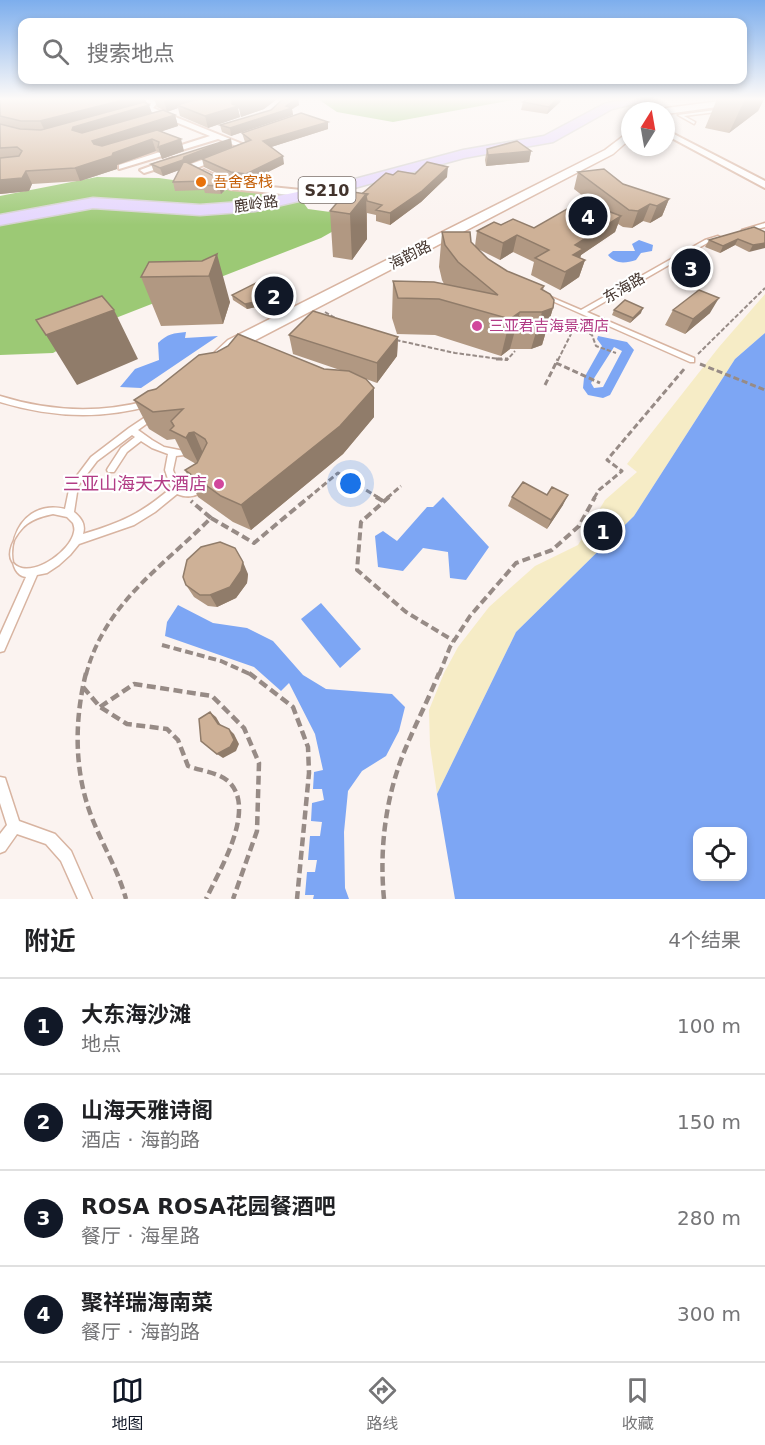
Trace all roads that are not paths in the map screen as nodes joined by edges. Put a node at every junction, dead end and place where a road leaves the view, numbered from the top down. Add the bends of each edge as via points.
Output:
1 (166, 141) edge
2 (196, 141) edge
3 (231, 141) joint
4 (537, 141) edge
5 (683, 141) edge
6 (244, 142) junction
7 (621, 142) edge
8 (257, 143) edge
9 (130, 155) edge
10 (122, 167) dead end
11 (144, 170) dead end
12 (765, 185) edge
13 (311, 194) junction
14 (0, 220) edge
15 (765, 225) edge
16 (736, 233) edge
17 (726, 236) edge
18 (536, 292) edge
19 (582, 312) junction
20 (692, 360) road end
21 (210, 365) edge
22 (0, 399) edge
23 (151, 402) edge
24 (163, 407) edge
25 (132, 430) junction
26 (141, 437) junction
27 (111, 470) dead end
28 (212, 475) edge
29 (176, 489) junction
30 (69, 513) junction
31 (77, 540) junction
32 (34, 572) junction
33 (0, 647) edge
34 (0, 783) edge
35 (14, 826) junction
36 (0, 846) edge
37 (85, 899) edge

1 - 9 street
2 - 10 street
3 - 6 street
3 - 11 street
4 - 13 main road, 鹿岭路 / S210 via 463,154
5 - 12 street
6 - 8 street
6 - 13 street via 192,167 230,186
7 - 21 street, 海韵路 via 442,244 234,344
13 - 14 main road, 鹿岭路 / S210 via 255,206 200,210 93,203
15 - 16 lane
17 - 19 lane, 东海路 via 707,241
18 - 19 lane
19 - 20 lane
22 - 23 lane via 79,412 118,412
24 - 25 lane
25 - 26 lane
25 - 30 lane via 93,459 74,485
26 - 27 lane via 124,450
26 - 29 lane via 176,453 169,470
28 - 29 lane via 195,493
29 - 31 lane via 142,518
30 - 31 lane via 78,521
30 - 32 lane via 41,513 18,525 3,545 4,563 10,570
31 - 32 lane via 60,560
32 - 33 lane
34 - 35 lane
35 - 36 lane
35 - 37 lane via 50,839 66,856

